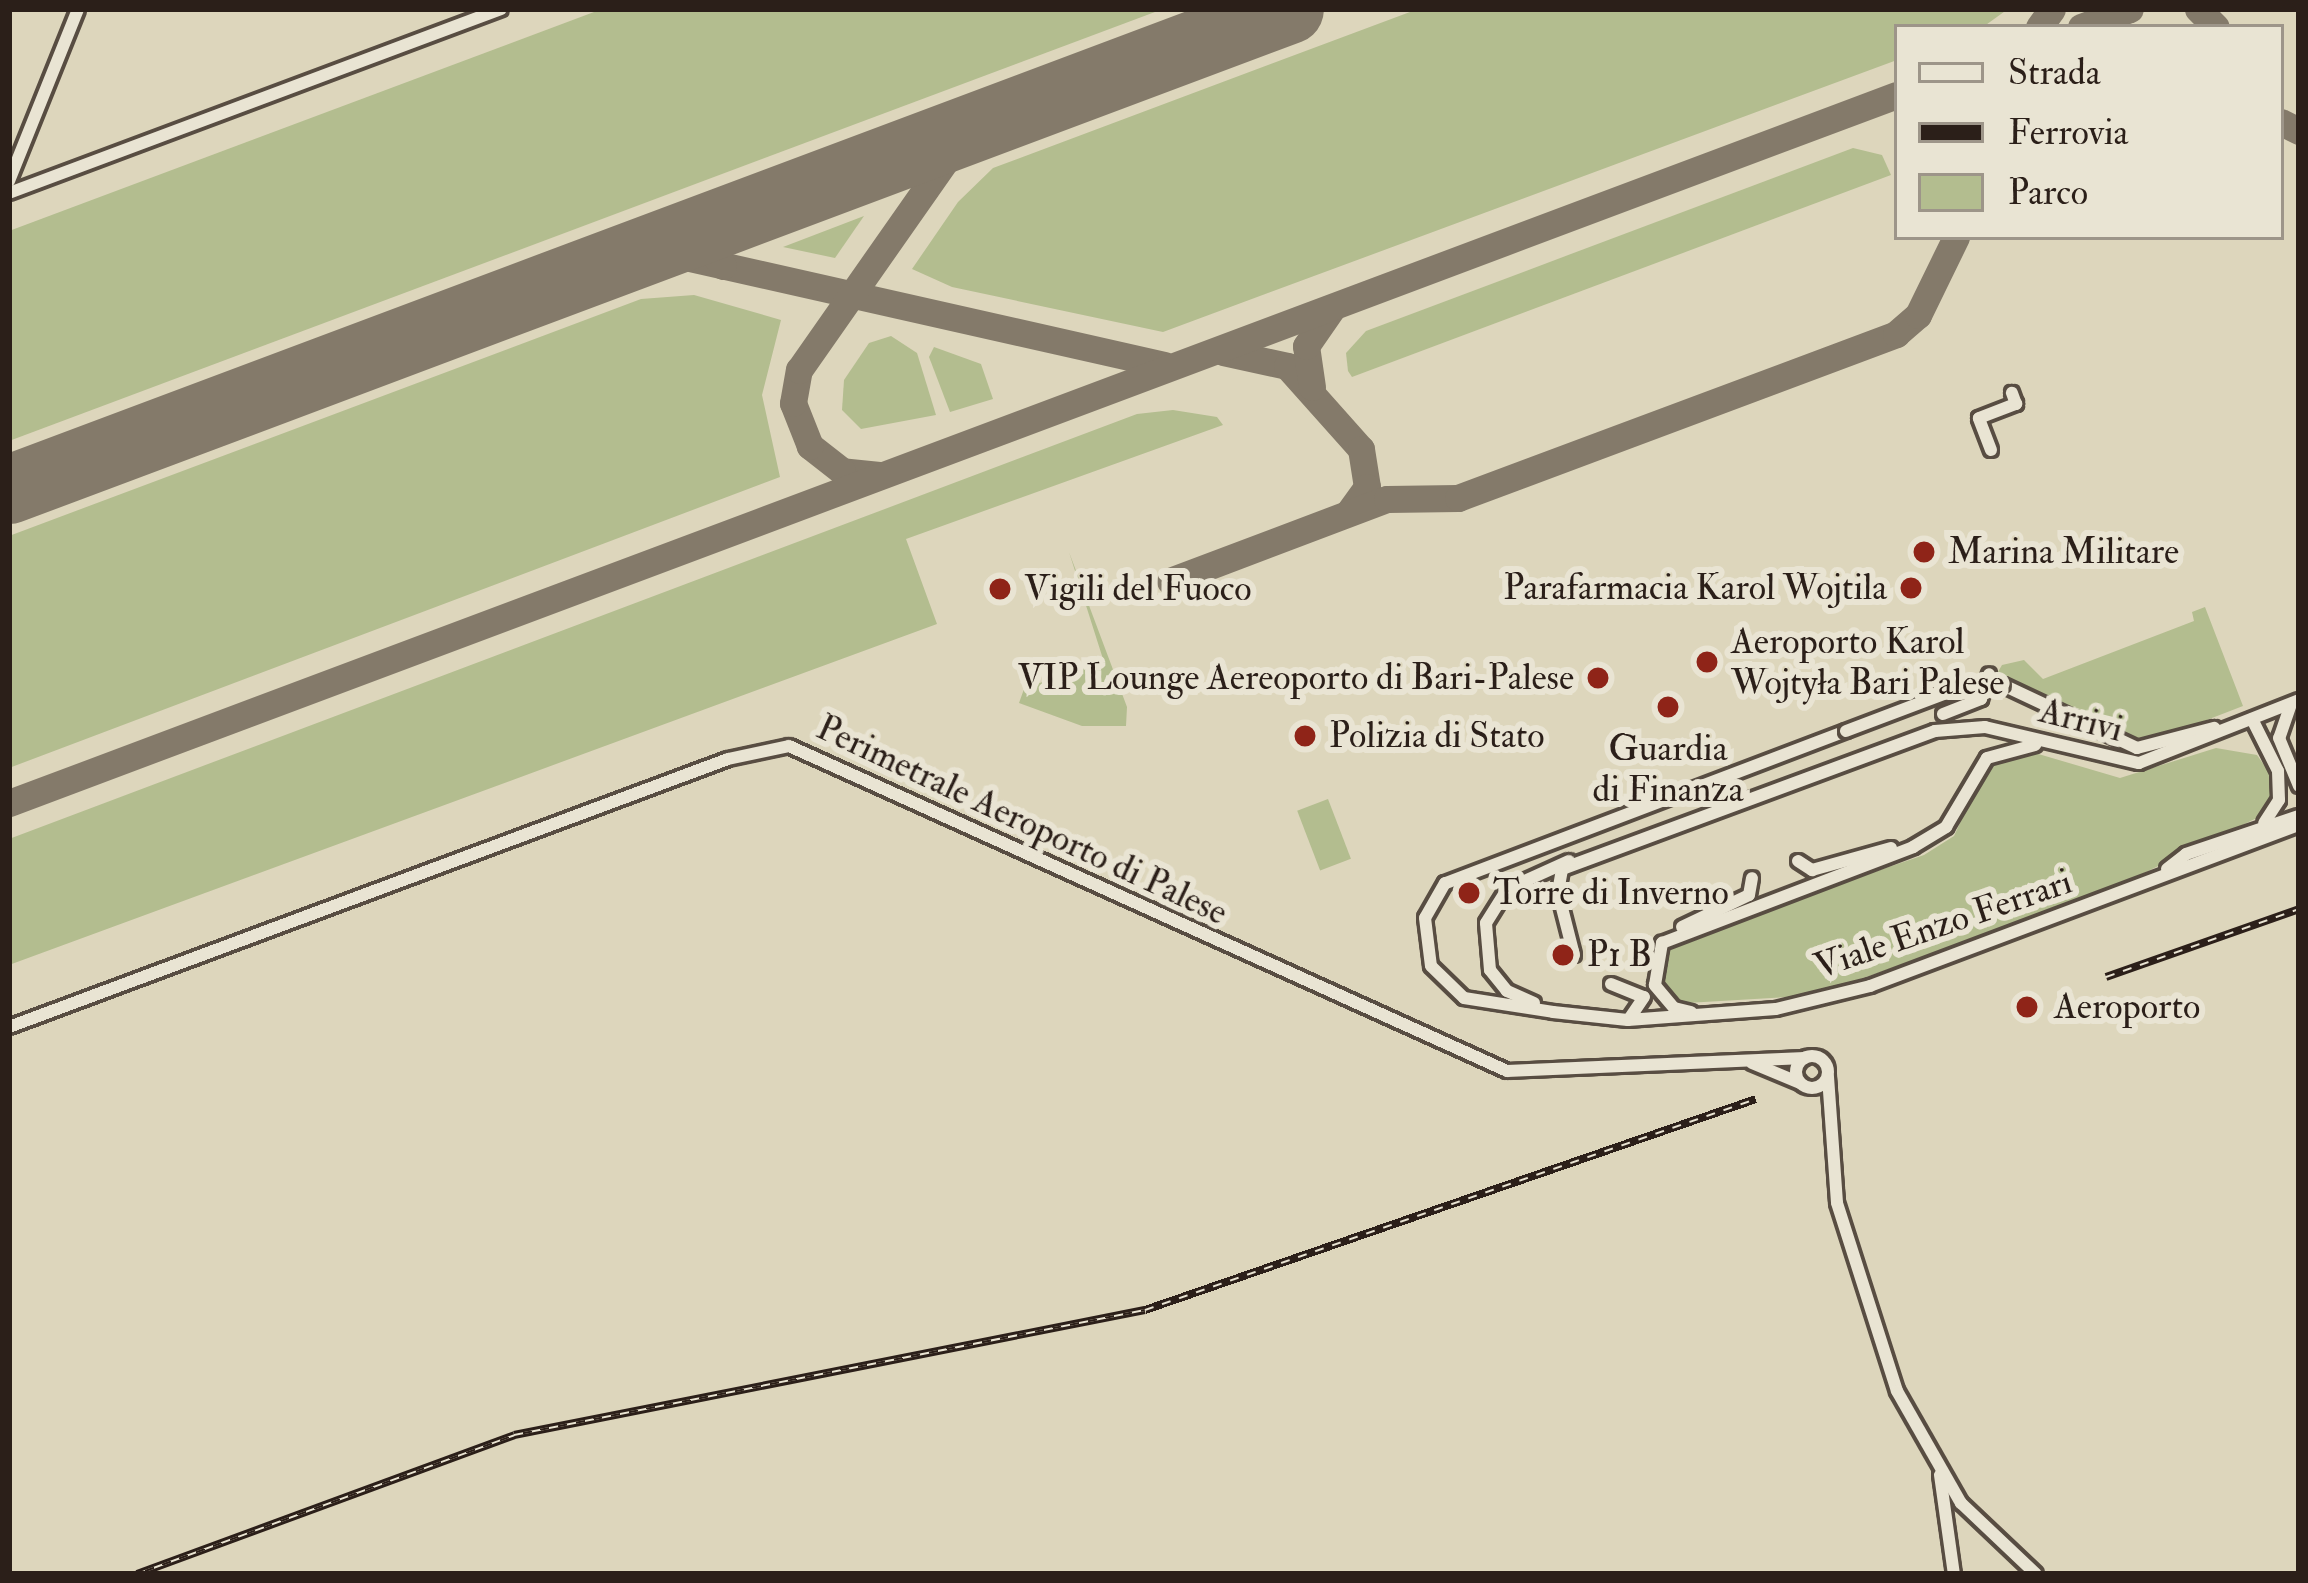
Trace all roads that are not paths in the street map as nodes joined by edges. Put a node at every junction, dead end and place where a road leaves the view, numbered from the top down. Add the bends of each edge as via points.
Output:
1 (78, 9) edge
2 (501, 9) edge
3 (9, 181) edge
4 (9, 193) edge
5 (2012, 393) dead end
6 (1991, 450) dead end
7 (1989, 674) dead end
8 (2293, 703) edge
9 (1942, 714) dead end
10 (2254, 722) junction
11 (2060, 748) junction
12 (2299, 786) edge
13 (2299, 820) edge
14 (2264, 824) junction
15 (1932, 836) junction
16 (1617, 844) dead end
17 (1798, 861) dead end
18 (2157, 877) junction
19 (1753, 878) dead end
20 (1670, 937) junction
21 (1574, 955) dead end
22 (1611, 984) dead end
23 (1711, 1015) junction
24 (1593, 1017) junction
25 (1628, 1020) junction
26 (9, 1027) edge
27 (1805, 1058) junction
28 (1745, 1061) junction
29 (1828, 1077) junction
30 (1803, 1085) junction
31 (1828, 1119) junction
32 (1940, 1474) junction
33 (1954, 1574) edge
34 (2036, 1574) edge

1 - 3 street
2 - 4 street
5 - 6 street via 2016,404 1979,418
7 - 9 street via 1982,699
8 - 10 street, Arrivi
8 - 12 street via 2279,738
8 - 24 street, bridge via 2174,741 2121,745 2003,686 1957,689 1445,883 1425,918 1426,951 1441,981 1464,998
10 - 11 street, Arrivi via 2140,764
10 - 14 street via 2280,786
11 - 15 street via 2024,744 1987,758 1953,817
11 - 21 street, Arrivi via 1954,725 1562,869 1558,892
13 - 14 street
13 - 18 street, Viale Enzo Ferrari
14 - 18 street via 2186,854
15 - 17 street via 1812,870
15 - 20 street
16 - 24 street via 1536,873 1507,889 1488,914 1487,963 1524,1001
18 - 23 street, Viale Enzo Ferrari via 1822,1001
19 - 20 street via 1749,895
20 - 23 street via 1657,953 1654,985 1674,1008
22 - 25 street via 1643,997
23 - 25 street, Viale Enzo Ferrari
24 - 25 street, Viale Enzo Ferrari
26 - 28 street, Perimetrale Aeroporto di Palese via 728,758 789,746 1507,1071
27 - 28 street, Perimetrale Aeroporto di Palese
27 - 29 street via 1823,1060
27 - 30 street via 1796,1069
28 - 30 street, Perimetrale Aeroporto di Palese
29 - 30 street
29 - 31 street
30 - 31 street
31 - 32 street via 1837,1203 1865,1308
32 - 33 street
32 - 34 street

